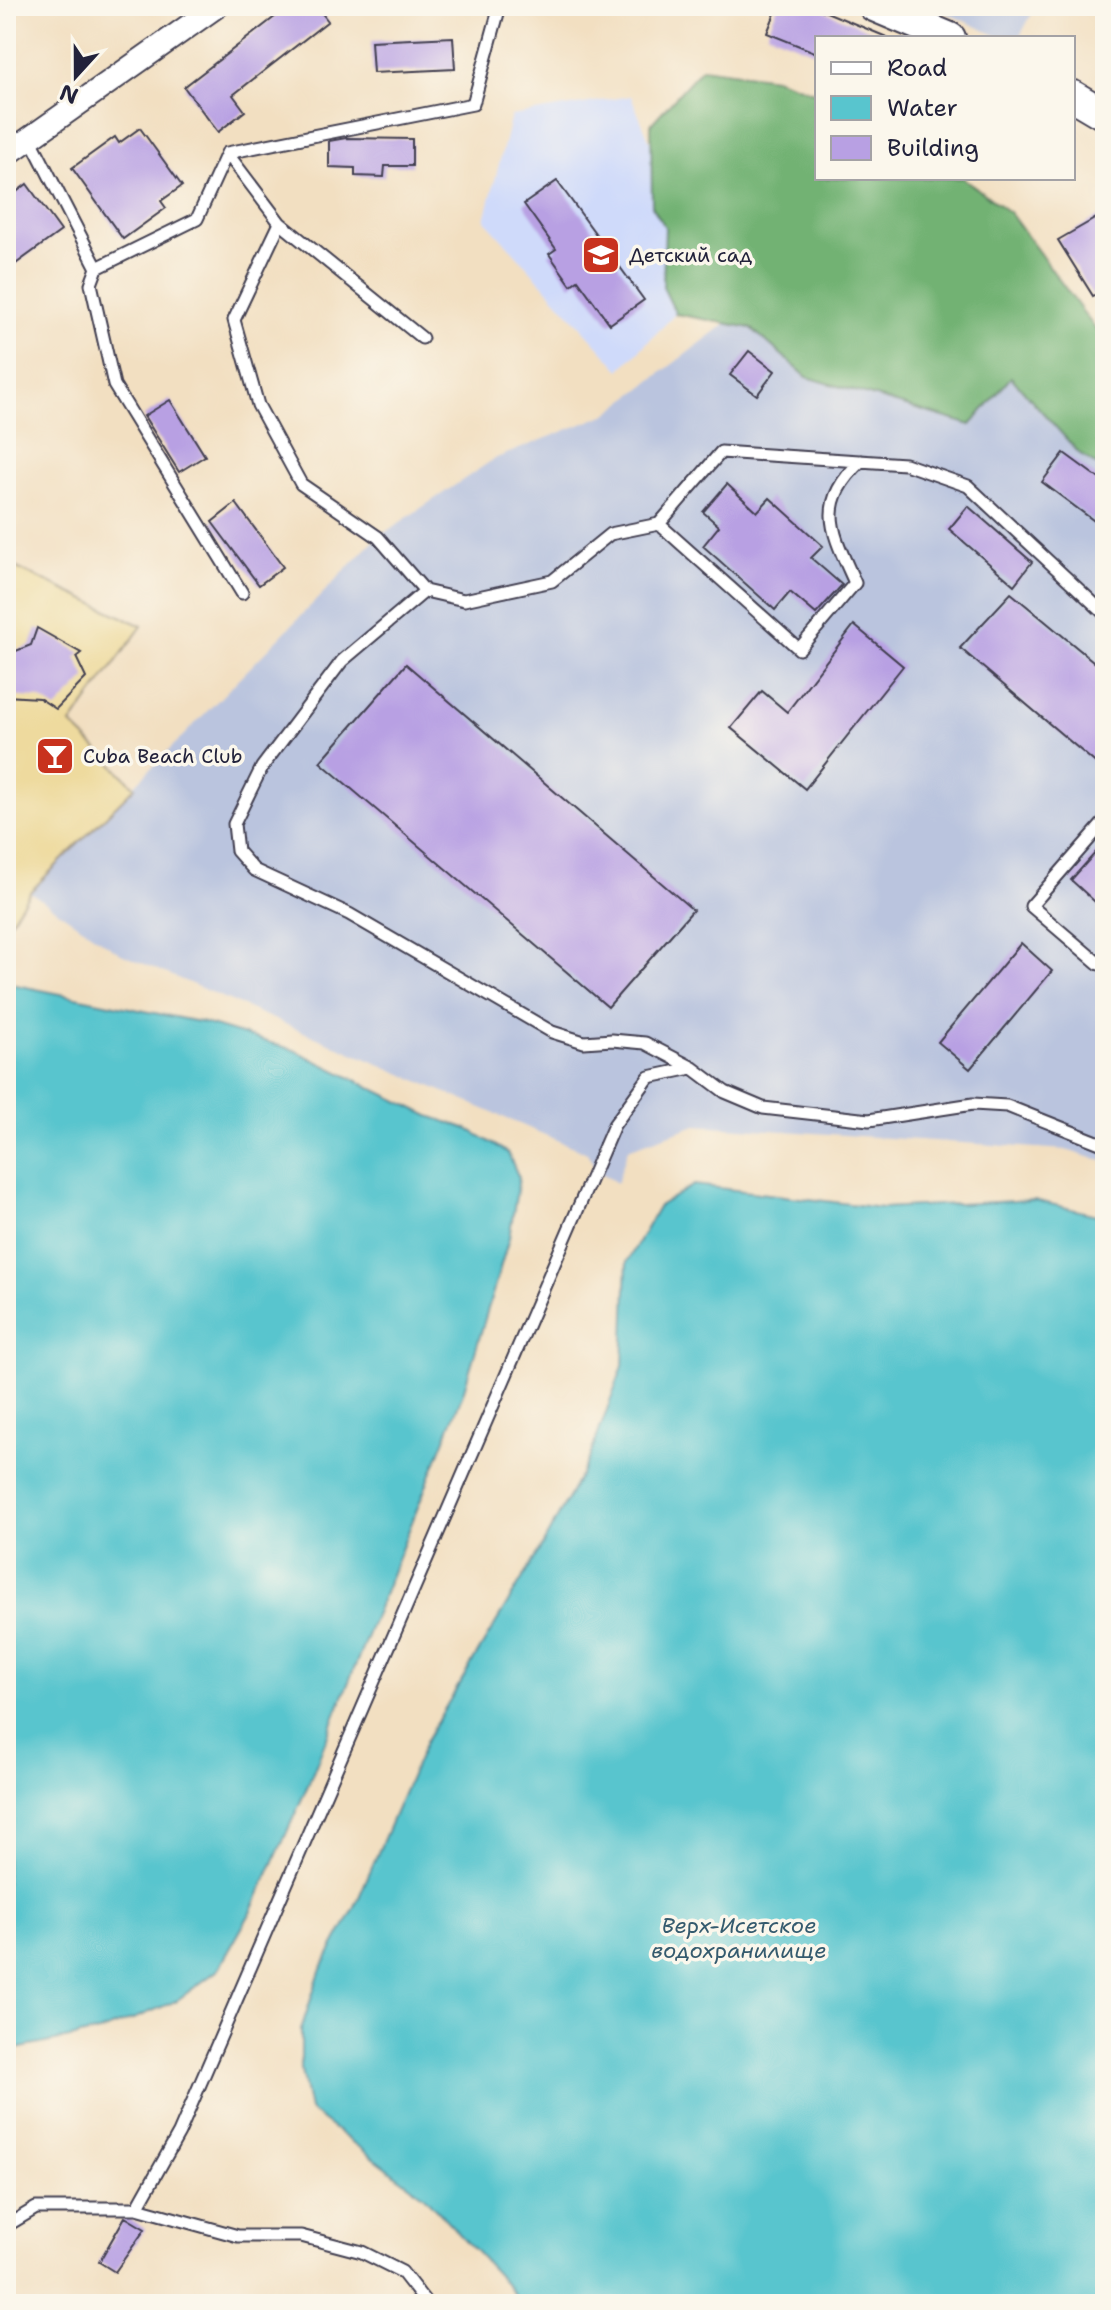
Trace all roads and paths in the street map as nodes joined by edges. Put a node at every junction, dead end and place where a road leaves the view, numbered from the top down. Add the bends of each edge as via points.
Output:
1 (217, 6) edge
2 (500, 6) edge
3 (874, 6) edge
4 (945, 36) edge
5 (1075, 97) edge
6 (1105, 115) edge
7 (30, 138) junction
8 (227, 153) junction
9 (6, 155) edge
10 (280, 223) junction
11 (97, 268) junction
12 (422, 338) dead end
13 (861, 461) junction
14 (659, 524) junction
15 (425, 591) junction
16 (242, 593) dead end
17 (1105, 614) edge
18 (1105, 821) edge
19 (1105, 957) edge
20 (693, 1068) junction
21 (1105, 1145) edge
22 (137, 2208) junction
23 (6, 2226) edge
24 (427, 2304) edge

1 - 7 street
2 - 8 lane via 473,104
3 - 4 street
5 - 6 street
7 - 9 street
7 - 11 lane
8 - 10 lane
8 - 11 lane via 197,219
10 - 12 lane
10 - 15 lane via 234,320 258,405 301,484 378,537
11 - 16 lane via 91,284 114,385
13 - 14 lane via 721,452
13 - 14 lane via 831,501 837,541 855,583 799,649
13 - 17 lane via 905,464 968,486
14 - 15 lane via 610,534 552,581 464,600
15 - 20 lane via 342,661 262,767 234,824 237,851 254,870 349,914 552,1032 584,1042 645,1043
18 - 19 lane via 1031,906 1099,964
20 - 21 lane via 725,1092 763,1108 869,1120 973,1104 1007,1106
20 - 22 lane via 649,1077 614,1125 179,2133
22 - 23 lane via 36,2208
22 - 24 lane via 238,2236 301,2236 362,2252 402,2272

